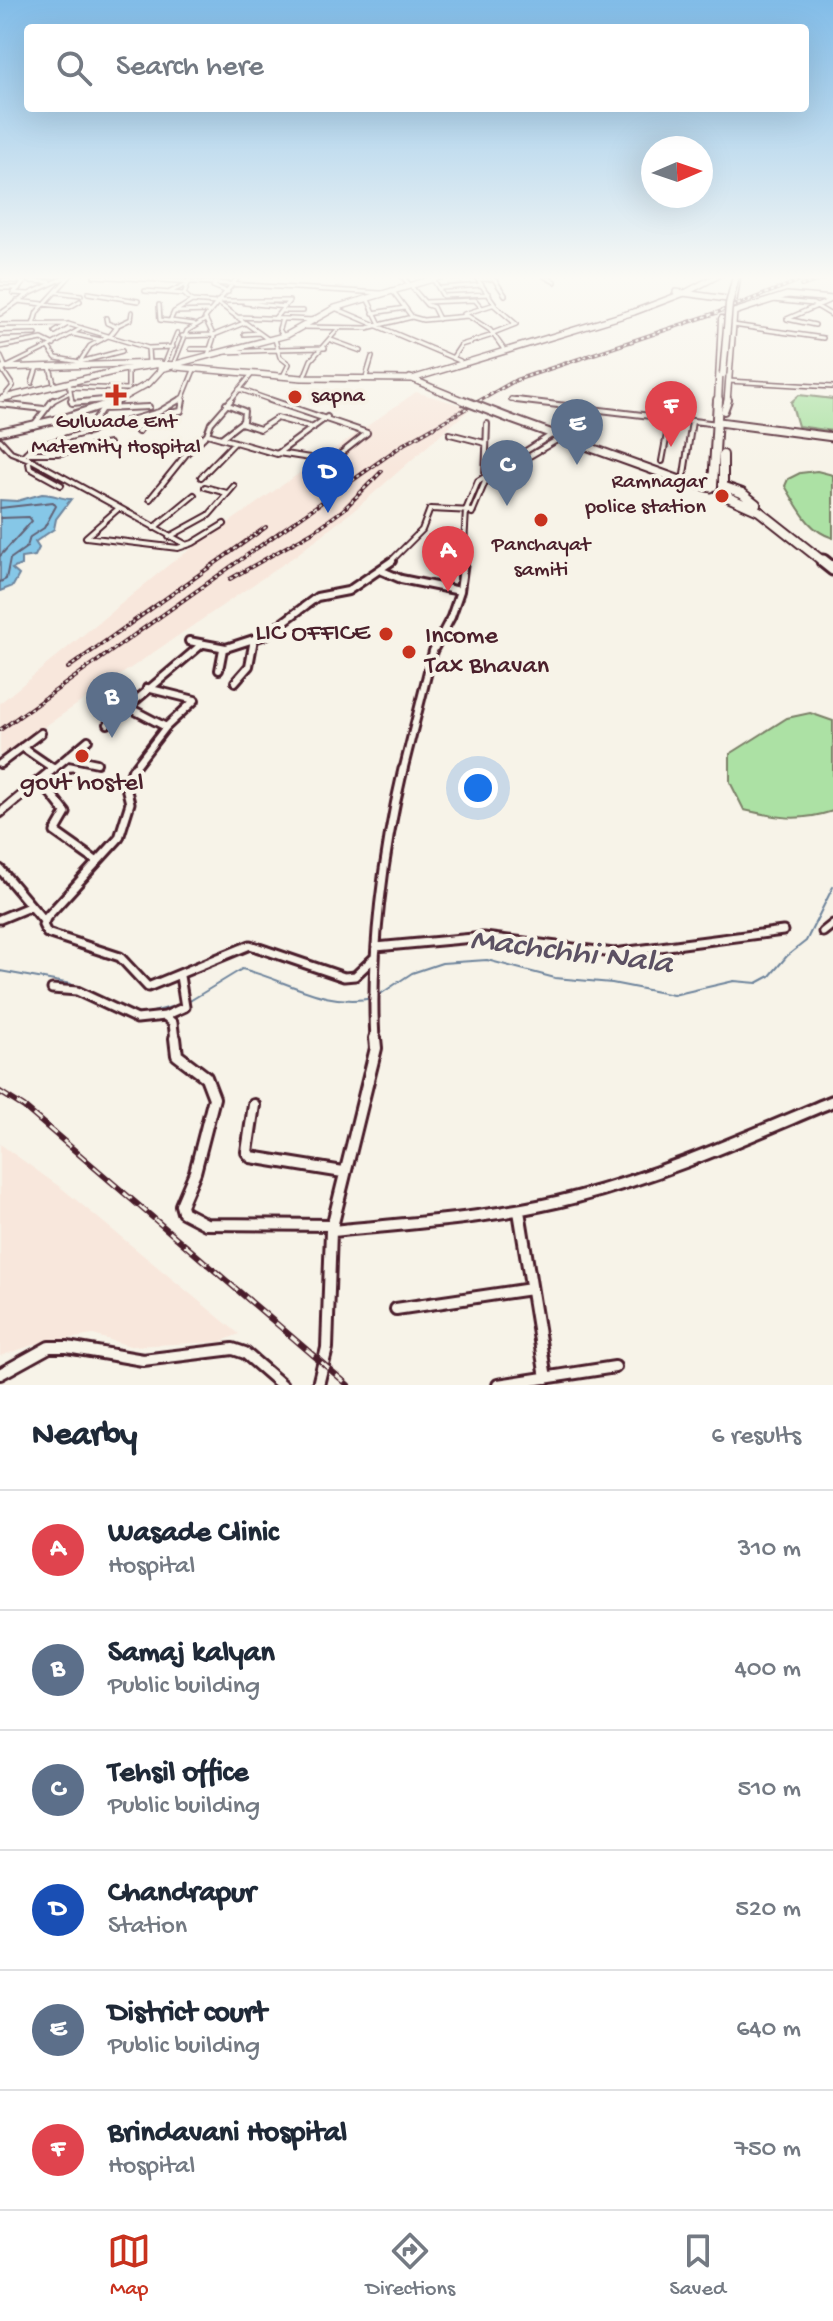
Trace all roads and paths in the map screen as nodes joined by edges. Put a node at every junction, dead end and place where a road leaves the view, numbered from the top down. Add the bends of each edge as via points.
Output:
1 (331, 340) edge
2 (33, 341) edge
3 (44, 341) edge
4 (61, 341) edge
5 (101, 341) edge
6 (124, 341) edge
7 (174, 341) edge
8 (181, 341) edge
9 (213, 341) edge
10 (266, 341) edge
11 (273, 341) edge
12 (334, 341) edge
13 (416, 341) edge
14 (474, 341) edge
15 (498, 341) edge
16 (530, 341) edge
17 (534, 341) edge
18 (726, 341) edge
19 (730, 341) edge
20 (254, 344) junction
21 (51, 346) junction
22 (0, 347) edge
23 (171, 347) junction
24 (148, 348) junction
25 (180, 348) junction
26 (325, 348) junction
27 (503, 348) junction
28 (191, 349) dead end
29 (212, 349) junction
30 (277, 349) junction
31 (122, 351) dead end
32 (265, 351) junction
33 (361, 351) dead end
34 (223, 352) junction
35 (0, 355) edge
36 (208, 355) junction
37 (372, 357) dead end
38 (453, 357) junction
39 (464, 361) junction
40 (149, 363) junction
41 (78, 364) junction
42 (176, 365) junction
43 (162, 366) junction
44 (37, 367) junction
45 (50, 367) junction
46 (2, 368) edge
47 (128, 370) junction
48 (194, 370) junction
49 (252, 374) junction
50 (284, 374) junction
51 (305, 375) junction
52 (723, 375) junction
53 (366, 377) junction
54 (412, 377) junction
55 (32, 383) dead end
56 (55, 387) junction
57 (89, 387) junction
58 (833, 387) edge
59 (69, 388) junction
60 (127, 389) junction
61 (239, 389) junction
62 (141, 390) junction
63 (183, 397) junction
64 (119, 398) junction
65 (511, 399) dead end
66 (95, 400) junction
67 (1, 401) edge
68 (72, 403) junction
69 (226, 404) junction
70 (104, 406) junction
71 (138, 407) junction
72 (149, 407) dead end
73 (44, 409) junction
74 (153, 414) junction
75 (165, 414) dead end
76 (71, 416) junction
77 (140, 417) junction
78 (327, 417) junction
79 (670, 418) junction
80 (692, 421) junction
81 (241, 423) junction
82 (721, 423) junction
83 (487, 424) dead end
84 (33, 426) junction
85 (313, 428) junction
86 (0, 432) edge
87 (138, 432) dead end
88 (86, 433) junction
89 (207, 434) junction
90 (450, 434) dead end
91 (553, 434) junction
92 (563, 437) junction
93 (833, 437) edge
94 (221, 438) junction
95 (0, 440) edge
96 (235, 442) junction
97 (485, 443) junction
98 (109, 444) dead end
99 (278, 453) junction
100 (25, 455) junction
101 (338, 456) dead end
102 (310, 458) dead end
103 (662, 461) dead end
104 (201, 477) dead end
105 (485, 479) junction
106 (683, 481) junction
107 (61, 485) dead end
108 (234, 486) dead end
109 (205, 487) dead end
110 (718, 489) junction
111 (227, 493) junction
112 (194, 495) dead end
113 (150, 499) dead end
114 (119, 508) junction
115 (466, 510) junction
116 (473, 511) junction
117 (468, 519) junction
118 (224, 524) dead end
119 (154, 528) junction
120 (169, 537) junction
121 (187, 545) junction
122 (833, 566) edge
123 (380, 570) junction
124 (460, 591) junction
125 (254, 639) junction
126 (189, 641) dead end
127 (201, 645) junction
128 (223, 649) junction
129 (219, 670) dead end
130 (235, 682) dead end
131 (147, 688) junction
132 (126, 706) junction
133 (108, 724) dead end
134 (166, 727) junction
135 (41, 733) dead end
136 (88, 740) dead end
137 (22, 747) junction
138 (68, 757) junction
139 (97, 763) dead end
140 (0, 764) edge
141 (54, 769) junction
142 (72, 777) dead end
143 (41, 781) junction
144 (50, 793) junction
145 (0, 813) edge
146 (96, 861) junction
147 (0, 869) edge
148 (29, 907) junction
149 (0, 919) edge
150 (44, 921) junction
151 (833, 924) edge
152 (783, 931) dead end
153 (823, 932) dead end
154 (376, 947) junction
155 (375, 958) junction
156 (180, 976) junction
157 (52, 989) dead end
158 (165, 1016) junction
159 (833, 1101) edge
160 (254, 1105) dead end
161 (343, 1172) junction
162 (519, 1211) junction
163 (331, 1228) junction
164 (531, 1289) junction
165 (396, 1309) dead end
166 (615, 1367) dead end
167 (0, 1374) edge
168 (546, 1378) junction
169 (282, 1385) edge
170 (318, 1385) edge
171 (498, 1385) edge

1 - 26 street
2 - 22 street
3 - 21 street
4 - 21 street
5 - 41 street
6 - 24 street
7 - 23 street
8 - 25 street
9 - 29 street
10 - 20 street
11 - 30 street
12 - 33 street
13 - 38 street
14 - 38 street via 461,345
15 - 27 street
16 - 27 main road
17 - 39 main road
18 - 52 highway, bridge
19 - 52 street
20 - 32 street
20 - 34 street
21 - 41 street via 56,358
21 - 46 street
23 - 24 street
23 - 25 street
23 - 43 street
24 - 40 street
25 - 42 street
26 - 30 street
26 - 51 street via 311,360
27 - 39 main road
28 - 29 street
29 - 36 street
30 - 32 street
30 - 50 street via 289,364
31 - 41 street
32 - 34 street
34 - 36 street
35 - 46 street
36 - 42 street
37 - 53 street
38 - 39 street
39 - 54 main road
40 - 41 street
40 - 43 street
41 - 45 street
42 - 43 main road
42 - 48 main road
42 - 50 main road
43 - 47 main road
43 - 62 street
44 - 45 street
44 - 46 street
44 - 55 street
45 - 56 street
46 - 67 street via 13,386
47 - 59 main road
47 - 60 street
48 - 49 main road
48 - 63 street
49 - 54 main road via 345,380
49 - 61 street
50 - 51 main road
51 - 53 main road
52 - 58 street
52 - 82 highway
52 - 82 highway
53 - 54 main road
54 - 91 main road, bridge
56 - 59 main road
56 - 67 main road
57 - 59 street
57 - 60 street
57 - 66 street
59 - 68 street
59 - 73 street
60 - 62 street
61 - 69 street
61 - 78 street
62 - 64 street
63 - 74 street
63 - 75 street via 181,411
64 - 66 street
64 - 70 street
65 - 79 street
66 - 68 street
67 - 73 street
68 - 76 street
69 - 81 street via 244,411
69 - 89 street
70 - 71 street
70 - 76 street
70 - 88 street
71 - 72 street
71 - 77 street
73 - 84 street
74 - 77 street
74 - 87 street
76 - 84 street
77 - 88 street
78 - 85 street
78 - 101 street via 367,433
79 - 80 street
79 - 103 street
80 - 82 street
80 - 106 street
81 - 85 street via 260,429 277,418
81 - 94 street
82 - 93 main road
82 - 110 highway
83 - 97 street
84 - 86 street
85 - 99 street
88 - 100 street
89 - 94 street
89 - 113 street via 199,437
90 - 97 street
91 - 92 main road
91 - 105 street
92 - 105 street
92 - 106 main road
92 - 110 main road via 641,471 695,489
94 - 96 street
95 - 100 street via 11,452
96 - 99 street
96 - 104 street
97 - 105 street
98 - 100 street
99 - 102 street
100 - 107 street via 30,468
100 - 114 street
105 - 115 street via 472,490
105 - 116 street
106 - 110 main road
108 - 111 street
109 - 111 street
110 - 122 highway via 759,511
111 - 120 street via 209,515
112 - 119 street
114 - 119 street
114 - 121 street via 86,537 173,548
115 - 116 street
115 - 117 street
115 - 123 street via 430,509 418,535
116 - 117 street
117 - 124 street
118 - 121 street
119 - 120 street
120 - 121 street
123 - 124 street
123 - 125 street via 348,591 317,597
124 - 154 street via 433,651 394,807
125 - 128 street
125 - 130 street via 249,666
126 - 127 street
127 - 128 street
127 - 131 street
128 - 129 street
131 - 132 street
131 - 134 street via 195,699
132 - 133 street
132 - 134 street
134 - 146 street via 132,770 126,783 130,803 124,828
135 - 137 street
136 - 138 street
137 - 140 street
137 - 141 street
138 - 139 street
138 - 141 street
141 - 143 street
142 - 144 street
143 - 144 street
143 - 145 street
144 - 146 street via 66,814 55,832
146 - 150 street
147 - 148 street via 17,884
148 - 149 street
148 - 150 street
150 - 156 street via 47,933 59,940 120,957 148,987
151 - 153 street
152 - 154 street via 614,953 501,937
154 - 155 street
155 - 156 street via 349,978 250,945
155 - 161 street via 373,1064
156 - 158 street via 185,1007
157 - 158 street via 77,991 129,1018
158 - 163 street via 173,1023 177,1055 206,1077 214,1098 183,1212 206,1224
159 - 162 street via 631,1182
160 - 161 street via 247,1152 251,1157
161 - 163 street
162 - 163 street
162 - 164 street
163 - 170 street via 327,1348
164 - 165 street
164 - 168 street
166 - 168 street
167 - 169 street via 49,1347 143,1360 233,1349
168 - 171 street

